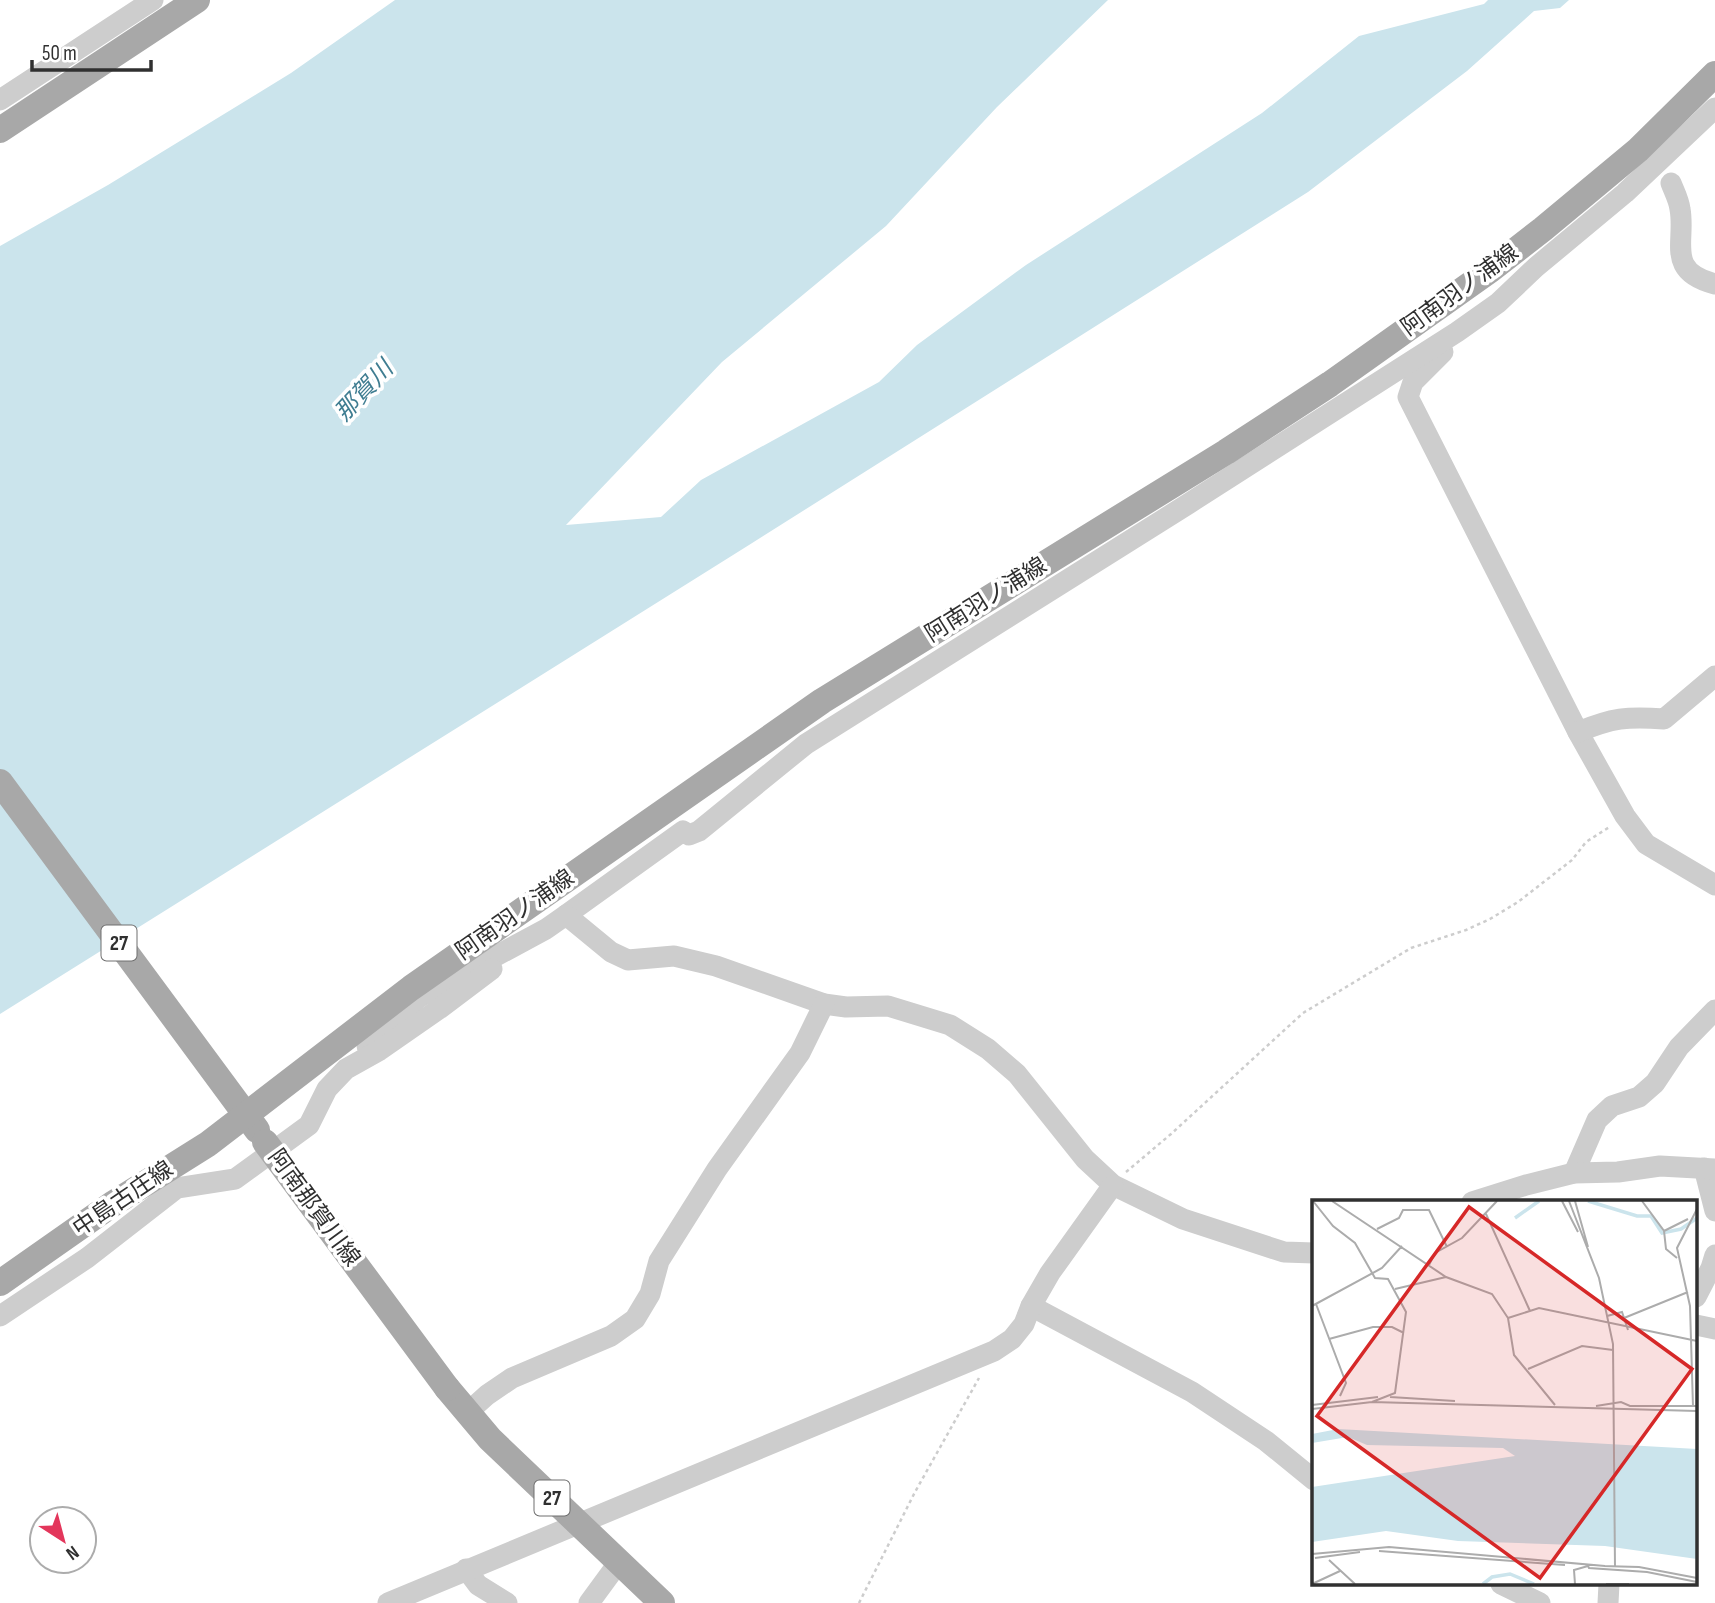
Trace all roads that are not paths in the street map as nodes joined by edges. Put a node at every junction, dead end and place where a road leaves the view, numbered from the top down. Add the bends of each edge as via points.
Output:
1 (153, 0) edge
2 (197, 0) edge
3 (1715, 74) edge
4 (0, 100) edge
5 (1715, 108) edge
6 (0, 130) edge
7 (1671, 183) dead end
8 (1489, 271) junction
9 (1715, 284) edge
10 (1457, 332) junction
11 (1715, 676) edge
12 (1578, 732) junction
13 (0, 782) edge
14 (1715, 885) edge
15 (566, 915) junction
16 (546, 929) junction
17 (414, 993) junction
18 (824, 1004) junction
19 (1715, 1010) edge
20 (358, 1062) junction
21 (242, 1110) junction
22 (1709, 1168) edge
23 (1574, 1173) junction
24 (1113, 1185) junction
25 (1478, 1200) edge
26 (1715, 1211) edge
27 (1312, 1253) edge
28 (1715, 1255) edge
29 (0, 1283) edge
30 (1698, 1293) edge
31 (1031, 1306) junction
32 (0, 1316) edge
33 (467, 1413) junction
34 (1312, 1478) edge
35 (579, 1523) junction
36 (619, 1562) junction
37 (466, 1569) junction
38 (1505, 1586) edge
39 (388, 1603) edge
40 (507, 1603) edge
41 (589, 1603) edge
42 (662, 1603) edge
43 (1541, 1603) edge

1 - 4 street
2 - 6 main road
3 - 8 main road, 阿南羽ノ浦線 via 1638,150
5 - 10 street via 1625,193 1498,303
7 - 9 street via 1681,209 1680,254 1689,270
8 - 10 street via 1485,291
8 - 17 main road, 阿南羽ノ浦線 via 1226,452 822,701
10 - 12 street via 1413,382 1408,397
10 - 15 street via 806,744 699,831 689,835 683,831
11 - 12 street via 1664,719 1632,716
12 - 14 street via 1646,844
13 - 21 main road, 阿南那賀川線 / 27
15 - 16 street
15 - 18 street via 611,952 628,960 674,956
16 - 17 street
16 - 20 street via 439,1009
17 - 20 street
17 - 21 main road, 阿南羽ノ浦線
18 - 24 street via 888,1006 950,1025 1017,1074 1085,1159
18 - 33 street via 800,1053 659,1261 650,1294 635,1319 611,1336 512,1378
19 - 23 street via 1639,1097 1612,1107 1597,1120
20 - 32 street via 327,1088 309,1125 235,1179 177,1188 88,1258
21 - 29 main road, 中島古庄線 via 208,1144
21 - 33 main road, 阿南那賀川線 / 27, bridge
22 - 23 street via 1660,1166
22 - 26 street
23 - 25 street
24 - 27 street via 1183,1219 1284,1251
24 - 31 street
28 - 30 street
31 - 34 street via 1192,1392
31 - 35 street via 1012,1339 994,1351
33 - 35 main road, 阿南那賀川線 / 27
35 - 36 main road, 阿南那賀川線 / 27
35 - 37 street
36 - 41 street
36 - 42 main road, 阿南那賀川線 / 27
37 - 39 street
37 - 40 street via 478,1585
38 - 43 street

